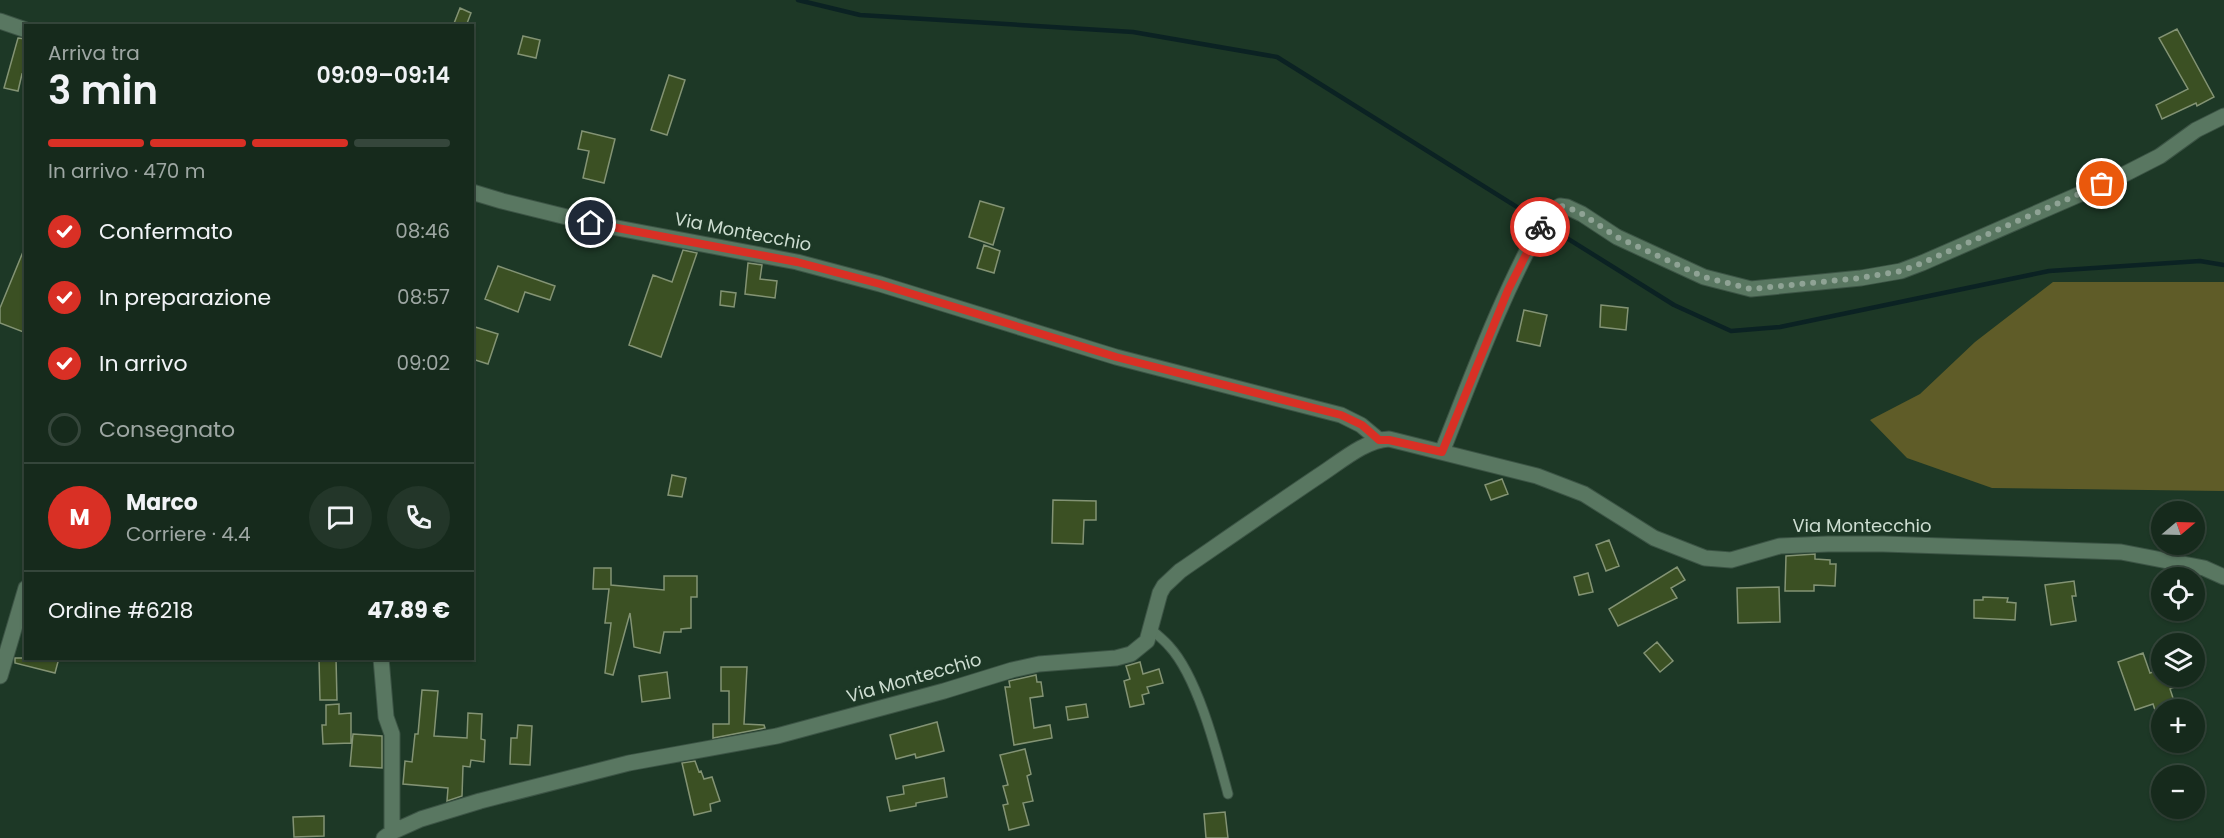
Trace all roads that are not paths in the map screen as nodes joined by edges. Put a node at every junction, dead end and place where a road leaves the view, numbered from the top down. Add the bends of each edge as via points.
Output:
1 (0, 21) edge
2 (24, 29) edge
3 (2224, 116) edge
4 (474, 193) edge
5 (1379, 440) junction
6 (1442, 452) junction
7 (2224, 577) edge
8 (24, 595) edge
9 (1152, 630) junction
10 (381, 660) edge
11 (0, 676) edge
12 (1228, 794) dead end
13 (388, 835) edge

1 - 2 street
3 - 6 street via 2160,156 2072,198 1901,271 1860,278 1751,289 1704,277 1560,206 1547,214 1526,250
4 - 5 street, Via Montecchio via 591,223 797,262 880,284 1116,357 1341,415 1362,425
5 - 6 street, Via Montecchio
5 - 9 street, Via Montecchio via 1180,571 1160,594
6 - 7 street, Via Montecchio via 1537,476 1584,494 1654,538 1705,558 1731,560 1780,546 1828,544 2121,552 2204,568
8 - 11 street
9 - 12 lane via 1170,646 1190,680 1213,738
9 - 13 street, Via Montecchio via 1147,641 1131,654 1039,664 777,736 630,763 480,801 421,819
10 - 13 street via 386,717 392,734

